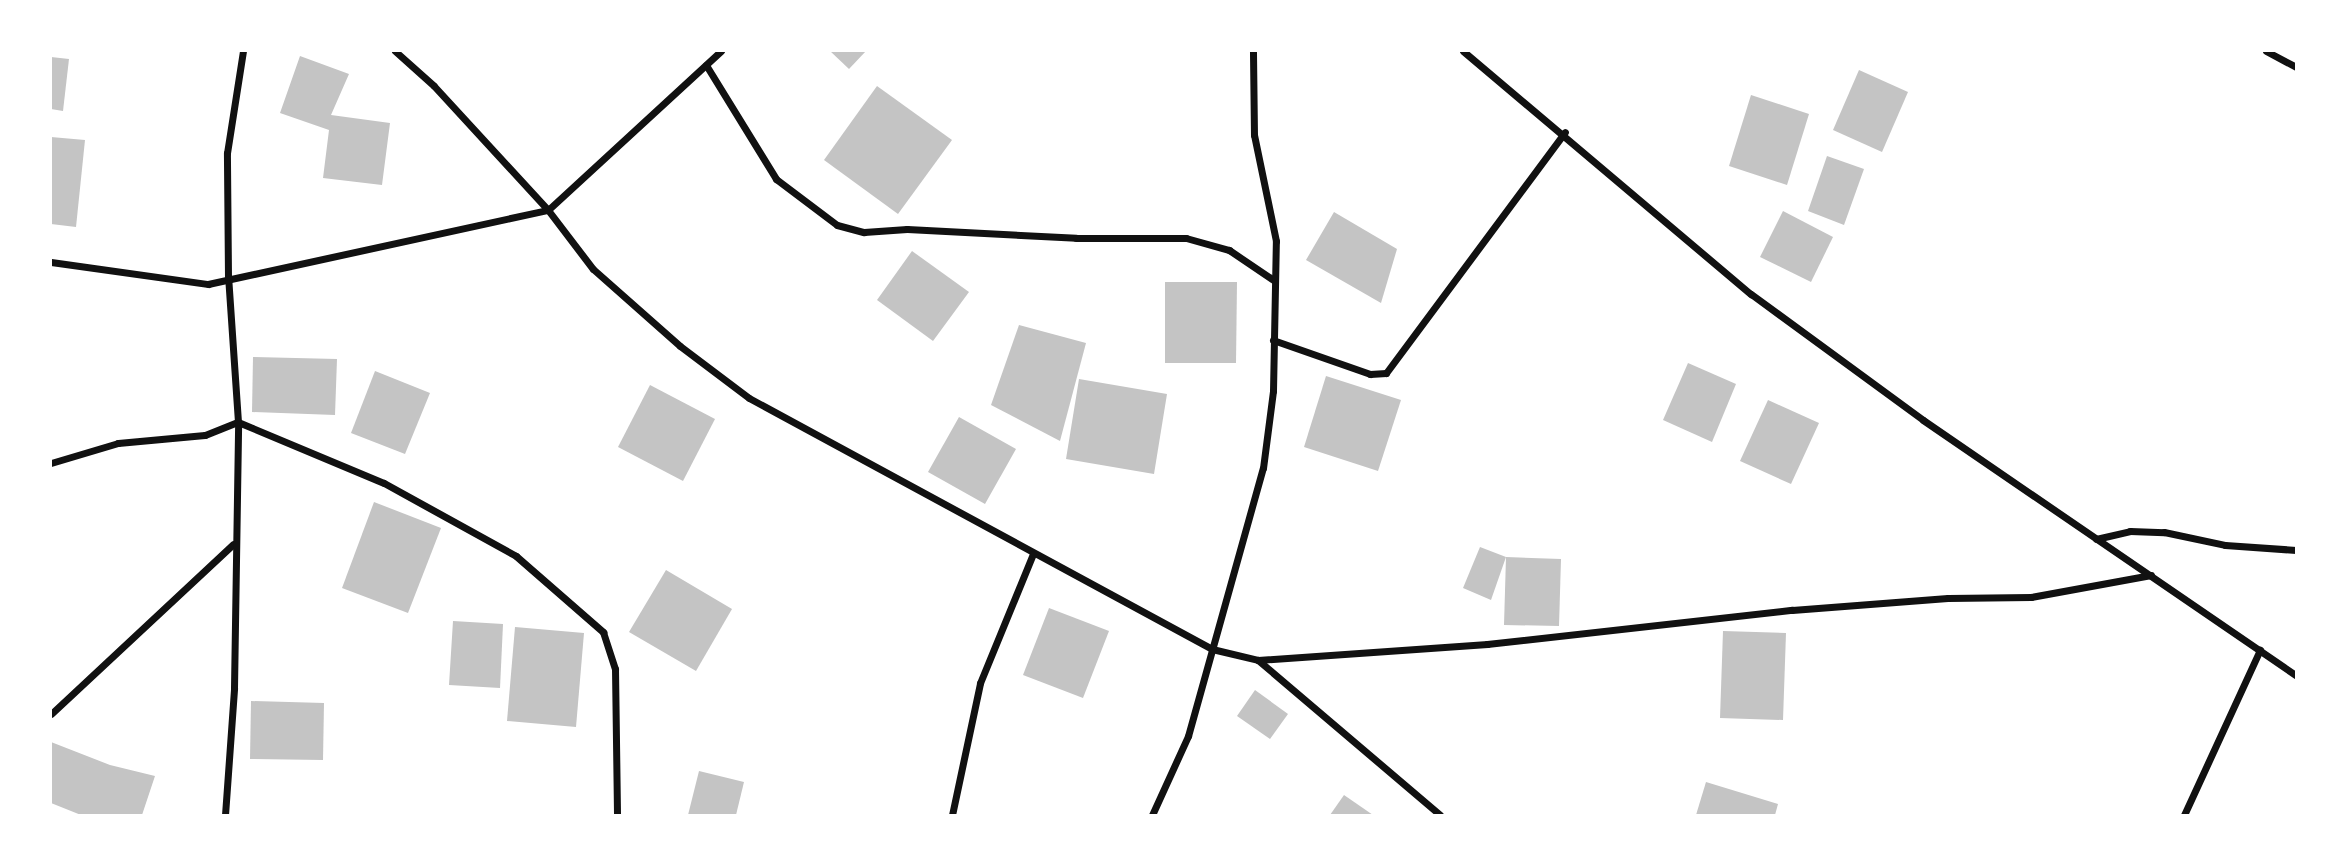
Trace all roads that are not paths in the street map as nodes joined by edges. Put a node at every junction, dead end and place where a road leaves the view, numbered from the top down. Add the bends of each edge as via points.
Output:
1 (243, 51) edge
2 (395, 51) edge
3 (721, 51) edge
4 (1252, 51) edge
5 (1463, 51) edge
6 (2266, 51) edge
7 (706, 65) junction
8 (2296, 66) edge
9 (1565, 132) junction
10 (548, 210) junction
11 (51, 262) edge
12 (228, 277) junction
13 (1275, 281) junction
14 (1273, 340) junction
15 (238, 422) junction
16 (51, 463) edge
17 (2096, 539) junction
18 (233, 544) junction
19 (2296, 550) edge
20 (1033, 554) junction
21 (2151, 575) junction
22 (1212, 649) junction
23 (2260, 650) junction
24 (1258, 660) junction
25 (2296, 675) edge
26 (51, 714) edge
27 (225, 815) edge
28 (617, 815) edge
29 (952, 815) edge
30 (1153, 815) edge
31 (1440, 815) edge
32 (2184, 815) edge

1 - 12 street via 227,153
2 - 10 street via 434,86
3 - 7 street
4 - 13 street via 1254,135 1271,202
5 - 9 street
6 - 8 street
7 - 10 street
7 - 13 street via 776,179 837,225 864,232 907,229 1076,238 1186,238 1229,250
9 - 14 street via 1386,373 1370,374
9 - 17 street via 1751,294
10 - 12 street
10 - 20 street via 593,269 680,346 749,397
11 - 12 street via 208,284
12 - 15 street
13 - 14 street
14 - 22 street via 1273,391 1263,468
15 - 16 street via 205,435 118,443
15 - 18 street
15 - 28 street via 384,483 516,556 603,632 615,669
17 - 19 street via 2130,531 2164,532 2225,545
17 - 21 street
18 - 26 street
18 - 27 street via 234,688
20 - 22 street
20 - 29 street via 981,683
21 - 23 street
21 - 24 street via 2031,597 1935,598 1487,643
22 - 24 street
22 - 30 street via 1188,736
23 - 25 street
23 - 32 street
24 - 31 street

